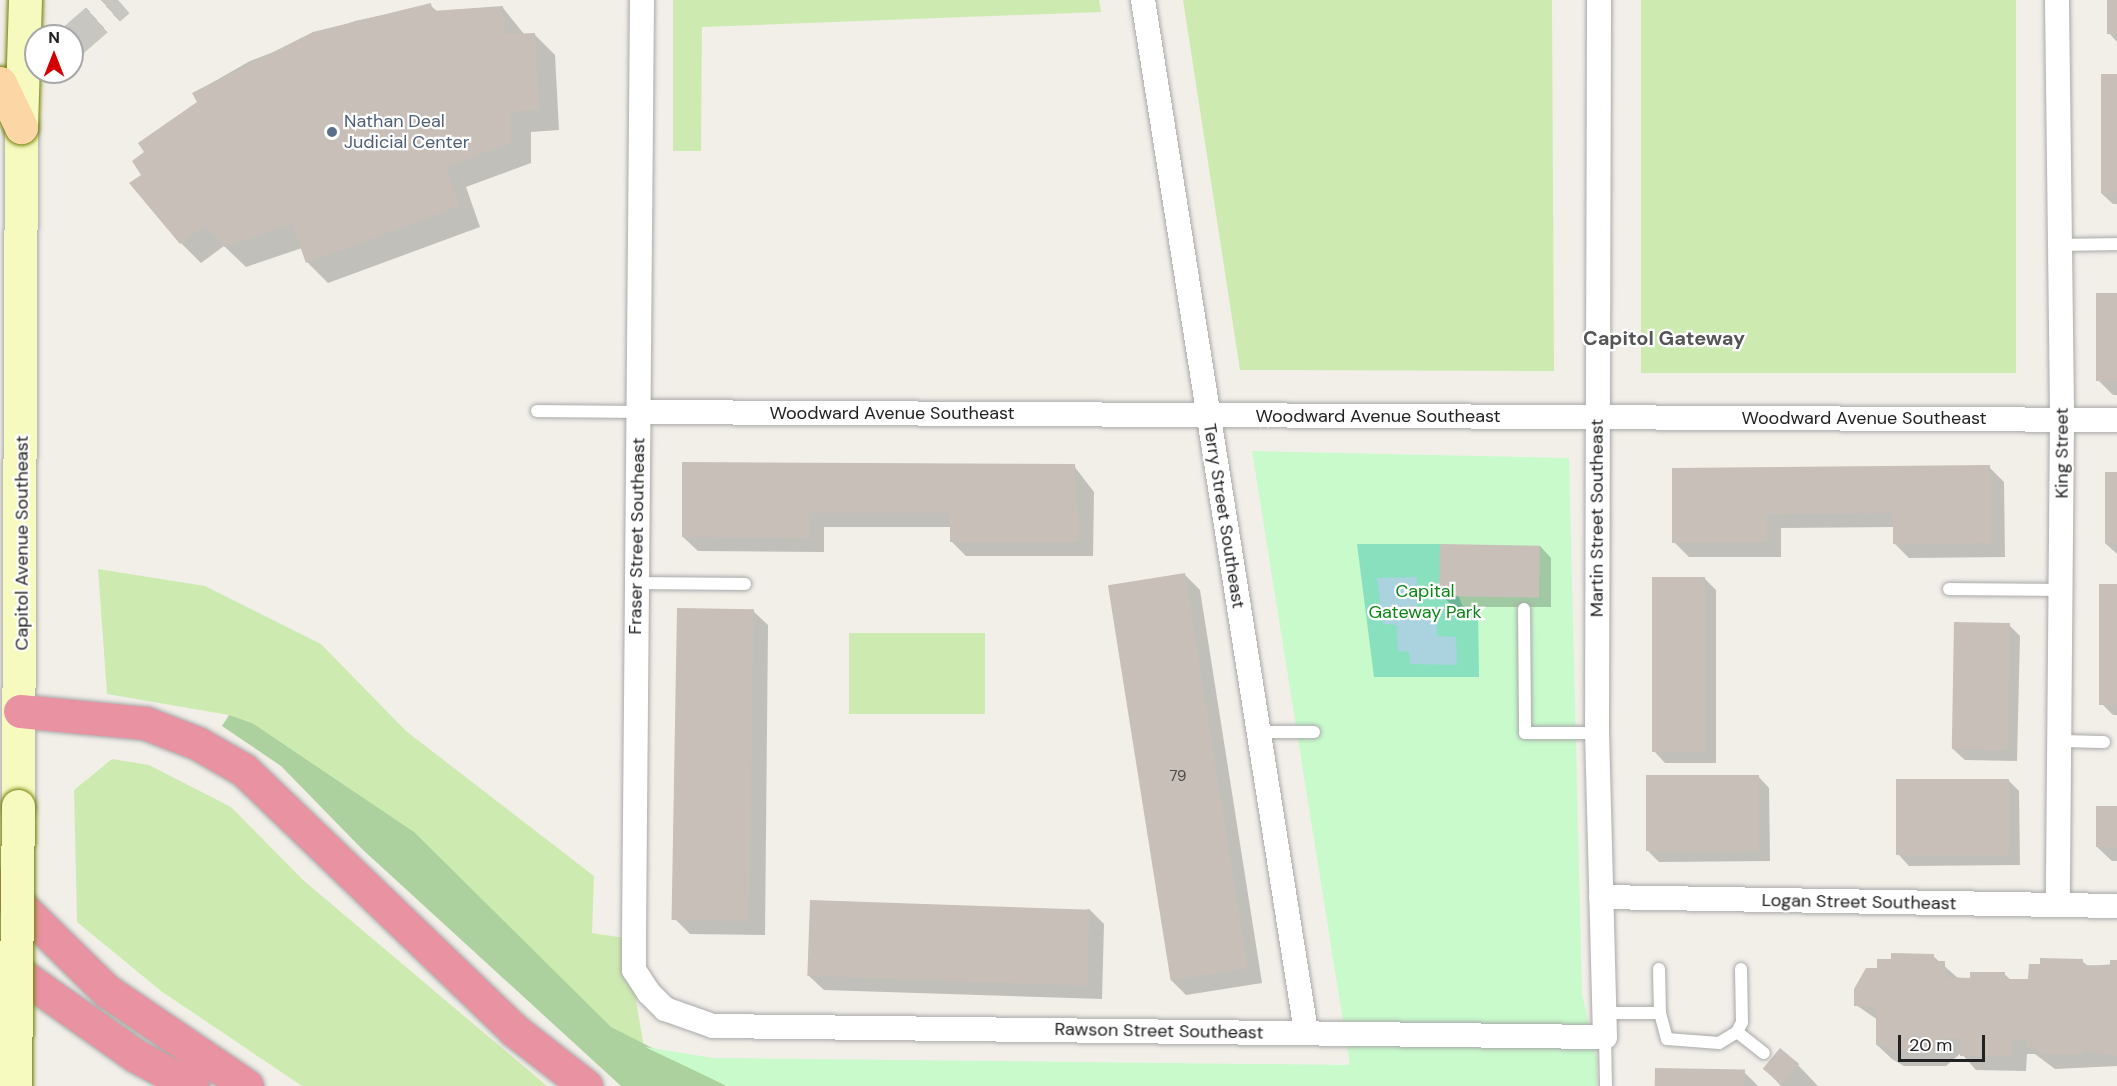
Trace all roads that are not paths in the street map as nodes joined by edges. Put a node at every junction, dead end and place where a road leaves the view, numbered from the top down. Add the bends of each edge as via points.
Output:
1 (25, 0) edge
2 (642, 0) edge
3 (1143, 0) edge
4 (1599, 0) edge
5 (2057, 0) edge
6 (0, 83) edge
7 (11, 127) edge
8 (2059, 244) junction
9 (2117, 244) edge
10 (537, 411) dead end
11 (638, 412) junction
12 (1208, 415) junction
13 (1598, 417) junction
14 (2062, 419) junction
15 (2117, 420) edge
16 (637, 583) junction
17 (745, 584) dead end
18 (1949, 589) dead end
19 (2061, 590) junction
20 (1524, 609) dead end
21 (20, 711) junction
22 (1259, 732) junction
23 (1314, 732) dead end
24 (1597, 733) junction
25 (2060, 741) junction
26 (2104, 742) dead end
27 (0, 886) edge
28 (1601, 897) junction
29 (2058, 905) junction
30 (2117, 906) edge
31 (0, 960) edge
32 (1659, 969) dead end
33 (1741, 969) dead end
34 (1660, 1013) junction
35 (1605, 1025) junction
36 (713, 1026) joint
37 (1306, 1032) junction
38 (1737, 1032) junction
39 (1764, 1053) dead end
40 (0, 1071) edge
41 (15, 1086) edge
42 (22, 1086) edge
43 (192, 1086) edge
44 (247, 1086) edge
45 (586, 1086) edge
46 (1606, 1086) edge

1 - 7 main road, Capitol Avenue Southeast, bridge
2 - 11 street, Fraser Street Southeast
3 - 12 street, Terry Street Southeast
4 - 13 street, Martin Street Southeast
5 - 8 street, King Street
6 - 7 main road, bridge
7 - 21 main road, Capitol Avenue Southeast via 21,204
8 - 9 lane
8 - 14 street, King Street
10 - 11 lane
11 - 12 street, Woodward Avenue Southeast
11 - 16 street, Fraser Street Southeast
12 - 13 street, Woodward Avenue Southeast
12 - 22 street, Terry Street Southeast
13 - 14 street, Woodward Avenue Southeast
13 - 24 street, Martin Street Southeast
14 - 15 street, Woodward Avenue Southeast
14 - 19 street, King Street
16 - 17 lane
16 - 36 street, Fraser Street Southeast via 634,970 665,1010
18 - 19 lane
19 - 25 street, King Street
20 - 24 lane via 1525,733
21 - 41 main road, Capitol Avenue Southeast, bridge
21 - 45 highway via 145,723 197,743 244,770 514,1030
22 - 23 lane
22 - 37 street, Terry Street Southeast
24 - 28 street, Martin Street Southeast
25 - 26 lane
25 - 29 street, King Street
27 - 44 highway via 108,991
28 - 29 street, Logan Street Southeast
28 - 35 street, Martin Street Southeast
29 - 30 street, Logan Street Southeast
31 - 43 highway via 136,1056
32 - 34 lane
33 - 38 lane
34 - 35 lane
34 - 38 lane via 1667,1039 1719,1043
35 - 37 street, Rawson Street Southeast
35 - 46 lane
36 - 37 street, Rawson Street Southeast
38 - 39 lane
40 - 42 highway

